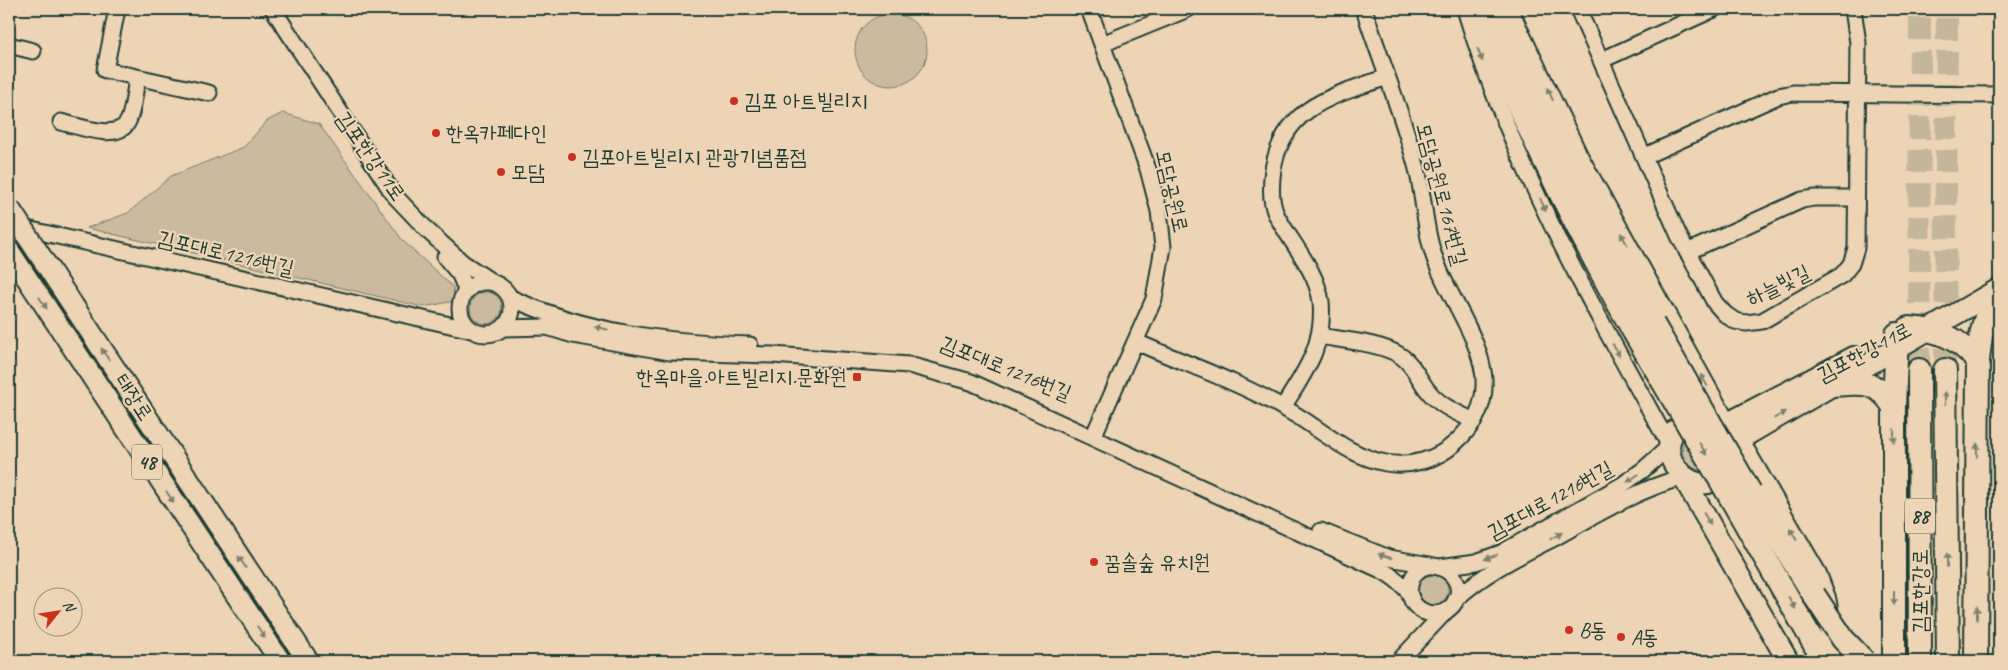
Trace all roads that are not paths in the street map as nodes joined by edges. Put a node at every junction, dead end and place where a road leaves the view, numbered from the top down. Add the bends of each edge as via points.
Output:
1 (117, 9) edge
2 (1089, 9) edge
3 (1188, 9) edge
4 (1364, 9) edge
5 (1465, 9) edge
6 (1478, 9) edge
7 (1498, 9) edge
8 (1510, 9) edge
9 (1578, 9) edge
10 (1714, 9) edge
11 (1853, 9) edge
12 (276, 12) edge
13 (1695, 13) edge
14 (1102, 44) junction
15 (9, 45) edge
16 (33, 51) dead end
17 (1602, 60) junction
18 (1387, 77) junction
19 (137, 78) junction
20 (209, 93) dead end
21 (1857, 94) junction
22 (1999, 95) edge
23 (61, 122) dead end
24 (1645, 156) junction
25 (1856, 198) junction
26 (9, 208) edge
27 (9, 225) edge
28 (1687, 252) junction
29 (13, 256) edge
30 (1999, 279) edge
31 (492, 282) junction
32 (1999, 289) edge
33 (466, 290) junction
34 (1999, 295) edge
35 (511, 298) junction
36 (460, 306) junction
37 (435, 321) junction
38 (503, 328) junction
39 (1644, 328) junction
40 (472, 330) junction
41 (1907, 335) junction
42 (1319, 336) junction
43 (1136, 342) junction
44 (1978, 361) junction
45 (1919, 370) tunnel mouth
46 (1945, 370) tunnel mouth
47 (1832, 385) junction
48 (1283, 407) junction
49 (1894, 407) junction
50 (1474, 421) junction
51 (1733, 432) junction
52 (1095, 433) junction
53 (1670, 446) junction
54 (1683, 477) junction
55 (1741, 496) junction
56 (1436, 566) junction
57 (1409, 593) junction
58 (1456, 599) junction
59 (1416, 607) junction
60 (1446, 611) junction
61 (1415, 644) junction
62 (1820, 652) edge
63 (280, 661) edge
64 (308, 661) edge
65 (1399, 661) edge
66 (1788, 661) edge
67 (1832, 661) edge
68 (1864, 661) edge
69 (1894, 661) edge
70 (1920, 661) edge
71 (1948, 661) edge
72 (1976, 661) edge

1 - 19 street via 105,70
2 - 14 street, 모담공원로
3 - 14 street
4 - 18 street, 모담공원로167번길
5 -> 53 street via 1477,50 1506,122 1550,219 1600,321
6 - 39 highway via 1538,150 1581,237
7 - 39 highway via 1542,114
51 -> 8 street via 1584,164
9 - 17 street, 하늘빛길
10 - 13 street
11 - 21 street, 하늘빛길 via 1858,42
12 - 31 street, 김포한강11로 via 394,194 462,263
12 - 33 street, 김포한강11로 via 391,198 455,268
13 - 17 street
14 - 43 street, 모담공원로 via 1148,169 1162,231 1158,284
15 - 16 street
17 - 24 street, 하늘빛길
18 - 42 street via 1309,108 1291,126 1274,164 1275,209 1317,286 1321,302
18 - 50 street, 모담공원로167번길 via 1417,169 1435,258 1483,362 1483,399
19 - 20 street
19 - 23 street via 127,123 120,130 110,133
21 - 22 street
21 - 24 street via 1793,93 1778,96
21 - 25 street, 하늘빛길
24 - 28 street, 하늘빛길
25 - 28 street via 1802,200
25 - 28 street, 하늘빛길 via 1856,248 1851,264 1842,275 1762,321 1746,323 1725,314 1715,303
64 -> 26 main road, 태장로 / 48, bridge
27 - 37 street, 김포대로1216번길
29 -> 63 main road, 태장로 / 48
30 - 41 main road, 김포한강11로
31 - 33 street via 482,281
31 - 35 street via 500,285
32 - 41 main road, 김포한강11로
33 - 36 street
34 - 44 highway via 1983,322
35 - 38 street via 512,314
52 -> 35 street, 김포대로1216번길 via 981,376 938,361 881,352 633,336 543,313
36 - 37 street
36 - 40 street via 461,316
37 - 40 street, 김포대로1216번길
38 - 40 street via 488,334
38 - 52 street, 김포대로1216번길 via 547,327 573,335 670,352 773,355 909,365 971,382
39 - 55 highway, bridge
41 - 44 highway via 1947,335 1962,343
41 - 47 main road, 김포한강11로
41 - 49 highway
41 - 51 main road, 김포한강11로
42 - 48 street via 1311,362
42 - 50 street via 1400,355 1437,400
43 - 48 street, 모담공원로167번길
43 - 52 street, 모담공원로
72 -> 44 highway
45 - 70 highway, 김포한강로 / 88
71 -> 46 highway, 김포한강로 / 88
47 - 49 highway via 1859,383 1875,386 1884,392
51 -> 47 main road, 김포한강11로
48 - 50 street, 모담공원로167번길 via 1358,454 1371,460 1398,464 1414,463 1443,452 1461,438
49 -> 69 highway
51 - 53 main road via 1707,417 1686,421 1677,428
51 - 54 main road via 1735,457 1723,476 1703,483
67 -> 51 main road via 1830,623 1816,574
56 -> 52 street, 김포대로1216번길 via 1368,551
52 - 57 street, 김포대로1216번길 via 1391,575
53 - 54 main road via 1670,459
53 -> 56 street, 김포대로1216번길 via 1622,485 1501,553 1476,562
58 -> 54 street, 김포대로1216번길 via 1485,575 1588,519 1644,490
54 -> 66 main road
55 -> 62 highway
55 - 68 highway, bridge via 1844,639
56 - 57 street via 1418,572 1412,578
56 - 58 street via 1453,576 1458,591
57 - 59 street
58 - 60 street
59 - 60 street via 1430,614
59 - 61 street via 1418,627
60 - 61 street
61 - 65 street

